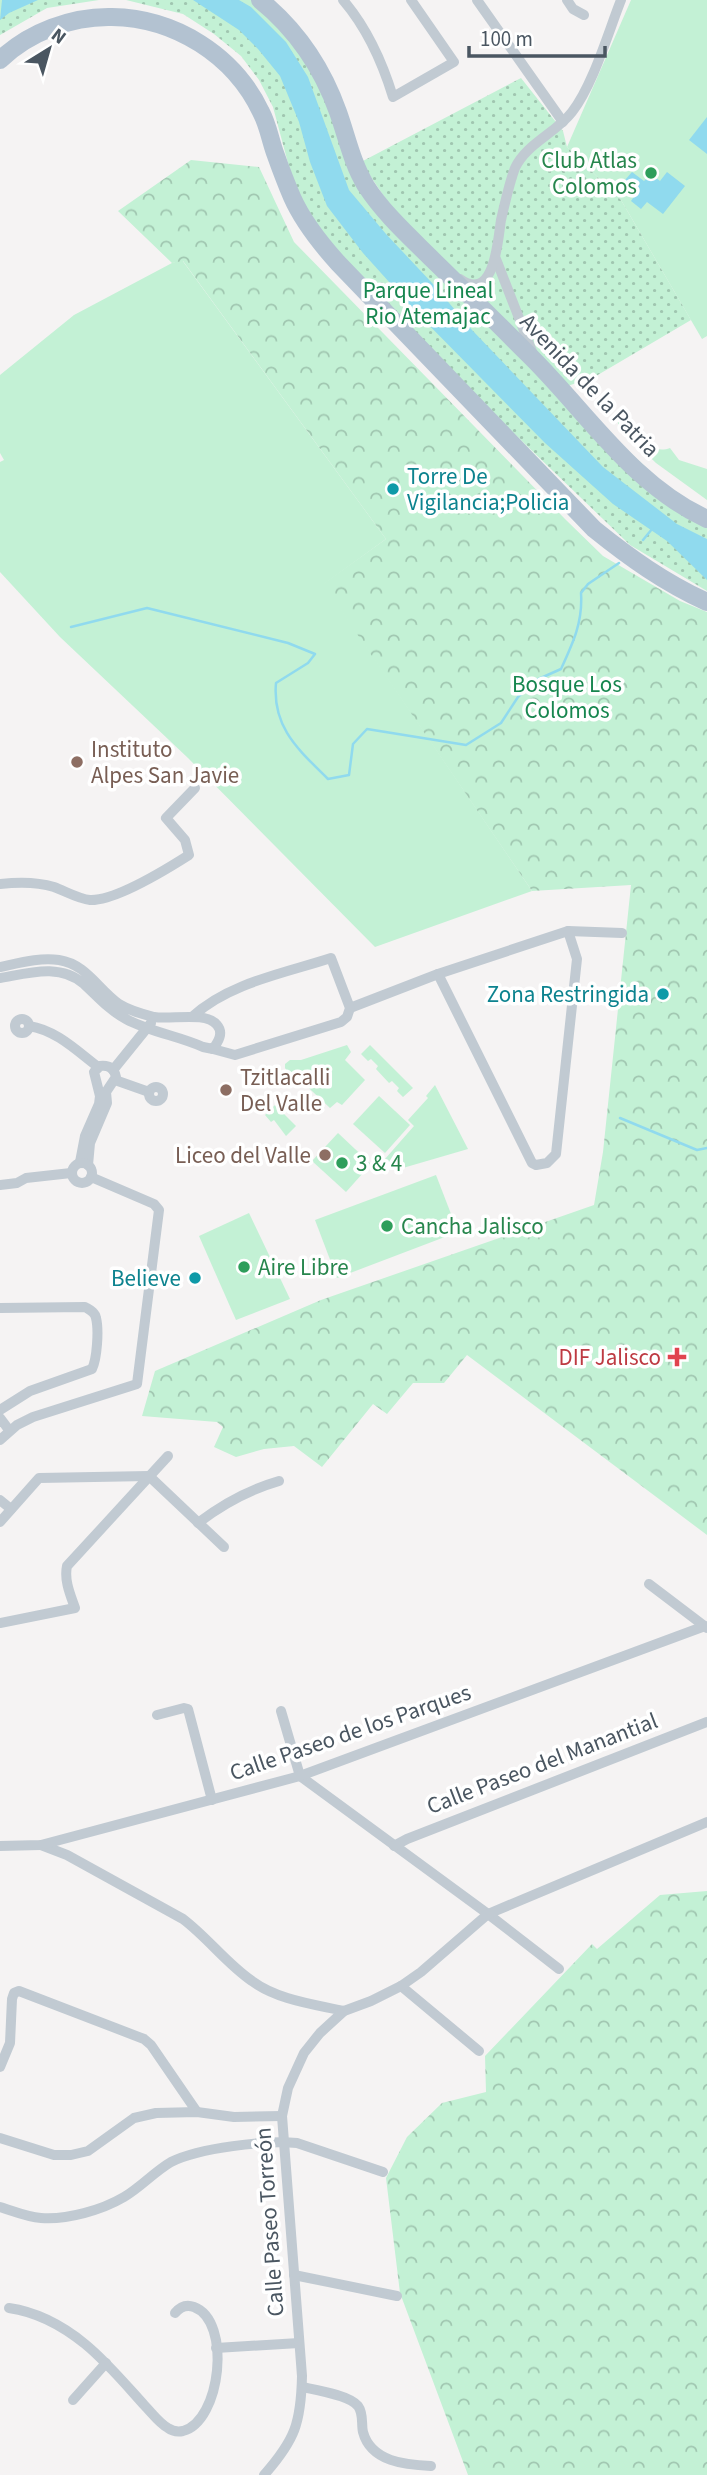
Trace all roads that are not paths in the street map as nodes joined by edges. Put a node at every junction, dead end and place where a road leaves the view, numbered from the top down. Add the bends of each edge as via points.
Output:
1 (260, 0) edge
2 (343, 0) edge
3 (411, 0) edge
4 (477, 0) edge
5 (567, 0) edge
6 (621, 0) edge
7 (584, 15) dead end
8 (0, 47) edge
9 (0, 60) edge
10 (563, 122) junction
11 (282, 168) junction
12 (417, 244) junction
13 (496, 259) junction
14 (536, 361) junction
15 (707, 519) edge
16 (707, 602) edge
17 (195, 788) dead end
18 (0, 884) edge
19 (568, 932) junction
20 (622, 933) dead end
21 (0, 967) edge
22 (20, 969) junction
23 (438, 974) junction
24 (0, 978) edge
25 (349, 1008) junction
26 (192, 1017) junction
27 (149, 1021) junction
28 (29, 1026) dead end
29 (213, 1049) junction
30 (106, 1071) junction
31 (149, 1092) dead end
32 (84, 1163) junction
33 (71, 1173) junction
34 (0, 1177) edge
35 (91, 1177) junction
36 (26, 1178) junction
37 (0, 1185) edge
38 (0, 1308) edge
39 (0, 1410) edge
40 (0, 1418) edge
41 (9, 1430) junction
42 (0, 1440) edge
43 (168, 1456) dead end
44 (149, 1476) junction
45 (279, 1481) dead end
46 (0, 1500) edge
47 (11, 1509) junction
48 (0, 1522) edge
49 (198, 1523) junction
50 (224, 1547) dead end
51 (649, 1584) dead end
52 (0, 1623) edge
53 (706, 1627) edge
54 (281, 1711) dead end
55 (157, 1715) dead end
56 (707, 1722) edge
57 (300, 1776) junction
58 (212, 1800) junction
59 (707, 1822) edge
60 (0, 1846) edge
61 (41, 1846) junction
62 (394, 1846) junction
63 (488, 1914) junction
64 (559, 1969) dead end
65 (401, 1986) junction
66 (344, 2011) junction
67 (479, 2051) dead end
68 (0, 2067) edge
69 (197, 2112) junction
70 (282, 2116) junction
71 (0, 2137) edge
72 (284, 2142) junction
73 (383, 2172) dead end
74 (0, 2207) edge
75 (294, 2275) junction
76 (397, 2296) dead end
77 (9, 2308) dead end
78 (175, 2313) dead end
79 (299, 2343) junction
80 (216, 2348) junction
81 (103, 2361) junction
82 (302, 2387) junction
83 (74, 2400) dead end
84 (431, 2466) dead end
85 (264, 2475) edge

1 - 12 main road, Avenida de la Patria via 314,58 361,176
2 - 3 street via 362,25 393,97 454,62
4 - 10 street
5 - 7 street
6 - 10 street via 585,88
8 - 11 main road via 33,24 93,6 132,7 185,23 208,36 246,72 268,110
9 - 11 main road via 31,37 81,19 124,17 164,25 202,44 236,72 261,112
10 - 13 street via 515,168
11 - 16 main road via 317,239 543,478 634,562
12 - 13 street via 470,284 485,280
12 - 14 main road, Avenida de la Patria
13 - 14 street
14 - 15 main road, Avenida de la Patria via 630,464 665,496
17 - 18 street via 166,818 186,840 189,855 164,871 107,898 89,900 50,886
19 - 20 street
19 - 23 street
19 - 23 street via 577,959 556,1154 547,1163 532,1163
21 - 22 street
22 - 24 street
22 - 27 street via 45,959 74,964 119,1004
23 - 25 street
25 - 26 street via 331,958 244,986 203,1006
25 - 29 street via 341,1021 235,1055
26 - 27 street
26 - 29 street via 218,1026 219,1041
27 - 29 street
27 - 30 street
28 - 30 street via 40,1028 54,1042
30 - 31 street
30 - 32 street via 85,1136
30 - 32 street via 107,1103
32 - 33 street via 75,1164
32 - 35 street via 91,1168
33 - 35 street via 80,1183
33 - 36 street
34 - 36 street
35 - 41 street via 159,1210 137,1384 33,1417
36 - 37 street
38 - 39 street via 92,1310 96,1362 92,1369 30,1391
40 - 41 street
41 - 42 street
43 - 44 street
44 - 47 street via 39,1478
44 - 49 street
44 - 52 street via 67,1566 75,1608
45 - 49 street via 252,1489
46 - 47 street
47 - 48 street
49 - 50 street
51 - 53 street
53 - 57 street, Calle Paseo de los Parques
54 - 57 street
55 - 58 street via 188,1709
56 - 62 street, Calle Paseo del Manantial
57 - 58 street, Calle Paseo de los Parques
57 - 62 street
58 - 61 street, Calle Paseo de los Parques
59 - 63 street, Calle Paseo Torreón
60 - 61 street, Calle Paseo de los Parques
61 - 66 street via 67,1855 183,1919 268,1991
62 - 63 street
63 - 64 street
63 - 65 street, Calle Paseo Torreón
65 - 66 street, Calle Paseo Torreón
65 - 67 street
66 - 70 street, Calle Paseo Torreón via 304,2053 288,2088
68 - 69 street via 10,2043 12,1999 19,1991 144,2039
69 - 70 street
69 - 71 street via 134,2118 88,2151 71,2155 54,2155
70 - 72 street, Calle Paseo Torreón
72 - 73 street
72 - 74 street via 209,2150 181,2158 124,2197 75,2214 41,2218
72 - 75 street, Calle Paseo Torreón
75 - 76 street
75 - 79 street, Calle Paseo Torreón
77 - 81 street via 61,2327
78 - 80 street via 189,2306 205,2315
79 - 80 street
79 - 82 street, Calle Paseo Torreón
80 - 81 street via 212,2395 201,2417 185,2431 159,2422
81 - 83 street
82 - 84 street via 357,2406 368,2443 386,2459
82 - 85 street, Calle Paseo Torreón via 293,2436

